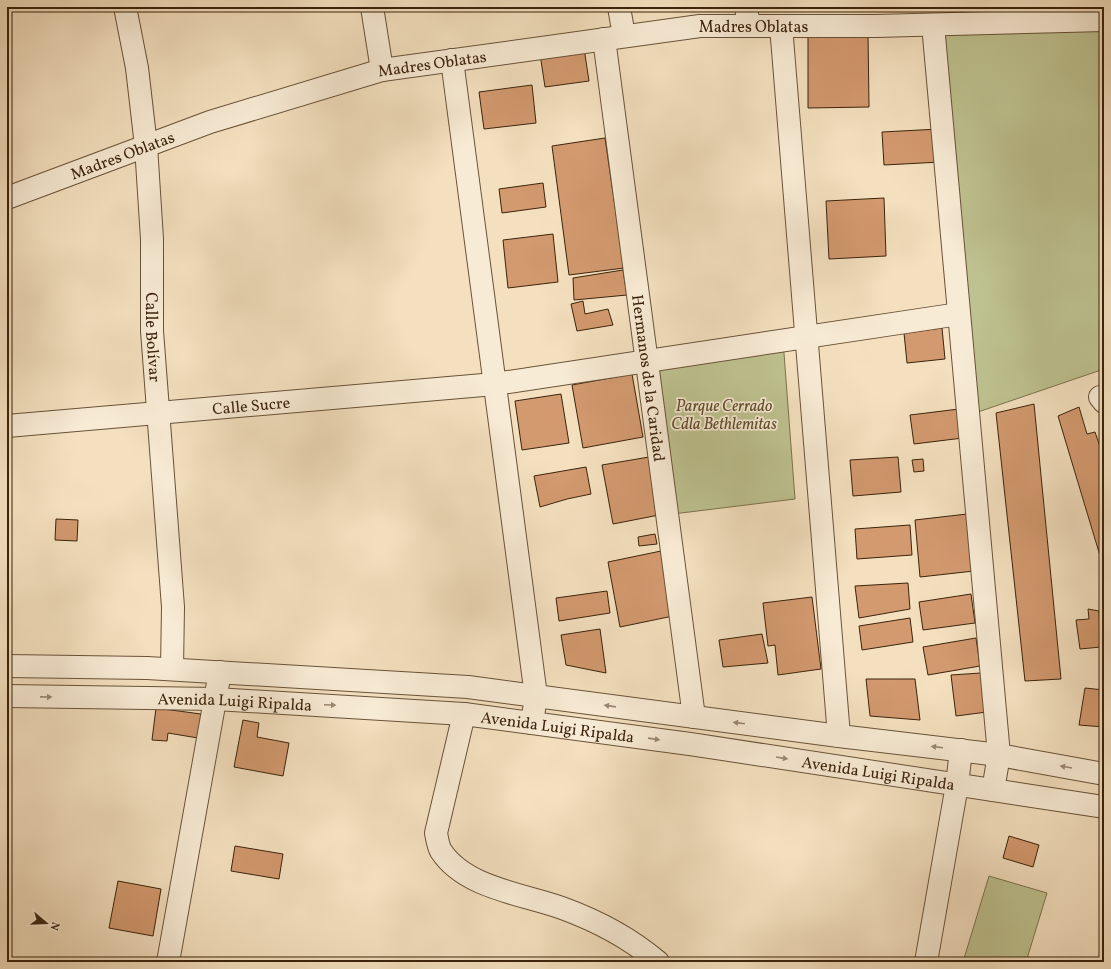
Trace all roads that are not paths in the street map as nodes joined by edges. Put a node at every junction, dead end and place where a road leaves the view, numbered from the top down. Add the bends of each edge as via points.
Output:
1 (125, 7) edge
2 (372, 7) edge
3 (619, 7) edge
4 (747, 16) edge
5 (874, 17) edge
6 (1104, 20) edge
7 (933, 25) junction
8 (781, 26) junction
9 (614, 38) junction
10 (452, 60) junction
11 (382, 70) junction
12 (146, 146) junction
13 (7, 198) edge
14 (959, 314) junction
15 (806, 337) junction
16 (647, 361) junction
17 (495, 384) junction
18 (158, 413) junction
19 (7, 426) edge
20 (7, 666) edge
21 (172, 670) junction
22 (220, 672) junction
23 (7, 696) edge
24 (536, 696) junction
25 (216, 698) junction
26 (464, 714) junction
27 (694, 717) junction
28 (532, 723) junction
29 (839, 736) junction
30 (961, 750) junction
31 (999, 755) junction
32 (1104, 774) edge
33 (958, 785) junction
34 (993, 790) junction
35 (1104, 807) edge
36 (168, 962) edge
37 (658, 962) edge
38 (926, 962) edge

1 - 12 street, Calle Bolívar via 137,68
2 - 11 street
3 - 9 street, Hermanos de la Caridad
4 - 8 street, Madres Oblatas
4 - 9 street, Madres Oblatas via 700,26
5 - 7 street, Madres Oblatas
5 - 8 street, Madres Oblatas
6 - 7 street, Madres Oblatas
7 - 14 street
8 - 15 street
9 - 10 street, Madres Oblatas
9 - 16 street, Hermanos de la Caridad
10 - 11 street, Madres Oblatas
10 - 17 street
11 - 12 street, Madres Oblatas via 210,122
12 - 13 street, Madres Oblatas
12 - 18 street, Calle Bolívar via 152,239 152,331
14 - 15 street, Calle Sucre
14 - 31 street
15 - 16 street, Calle Sucre
15 - 29 street
16 - 17 street, Calle Sucre
16 - 27 street, Hermanos de la Caridad
17 - 18 street, Calle Sucre
17 - 24 street
18 - 19 street, Calle Sucre
18 - 21 street, Calle Bolívar via 173,607
20 - 21 street, Avenida Luigi Ripalda
21 - 22 street, Avenida Luigi Ripalda
22 - 24 street, Avenida Luigi Ripalda via 468,687
22 - 25 street
23 -> 25 street, Avenida Luigi Ripalda
27 -> 24 street, Avenida Luigi Ripalda
24 - 28 street
25 -> 26 street, Avenida Luigi Ripalda
25 - 36 street
26 - 28 street, Avenida Luigi Ripalda
26 - 37 street via 436,833 440,849 450,862 472,879 563,908 610,931
29 -> 27 street, Avenida Luigi Ripalda
28 -> 33 street, Avenida Luigi Ripalda
30 -> 29 street, Avenida Luigi Ripalda
30 - 31 street, Avenida Luigi Ripalda
30 - 33 street
32 -> 31 street, Avenida Luigi Ripalda
31 - 34 street
33 - 34 street, Avenida Luigi Ripalda
33 - 38 street
34 - 35 street, Avenida Luigi Ripalda

